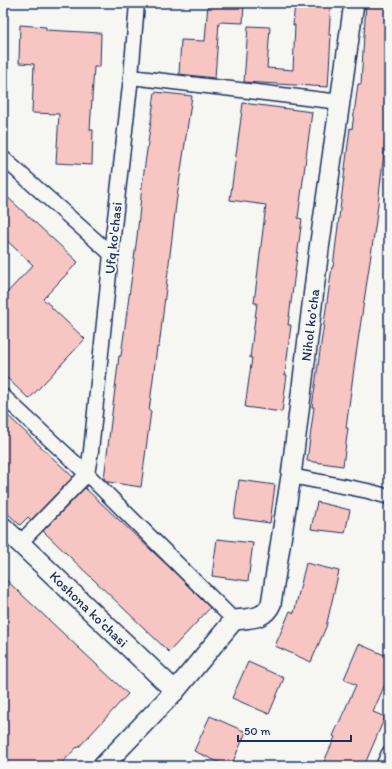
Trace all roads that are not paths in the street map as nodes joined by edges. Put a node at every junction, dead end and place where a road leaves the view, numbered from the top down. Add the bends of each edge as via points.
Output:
1 (137, 3) edge
2 (354, 3) edge
3 (131, 77) junction
4 (340, 102) junction
5 (3, 158) edge
6 (111, 254) junction
7 (3, 396) edge
8 (87, 474) junction
9 (291, 476) junction
10 (389, 497) edge
11 (3, 527) edge
12 (20, 543) junction
13 (234, 620) junction
14 (175, 691) junction
15 (389, 753) edge
16 (103, 766) edge
17 (383, 766) edge

1 - 3 street, Ufq ko'chasi
2 - 4 street, Nihol ko'cha
3 - 4 street
3 - 6 street, Ufq ko'chasi
4 - 9 street, Nihol ko'cha
5 - 6 street
6 - 8 street, Ufq ko'chasi
7 - 8 street
8 - 12 street
8 - 13 street
9 - 10 street
9 - 13 street, Nihol ko'cha via 269,610 262,616
11 - 12 street, Koshona ko'chasi
12 - 14 street, Koshona ko'chasi
13 - 14 street
14 - 16 street
15 - 17 street

